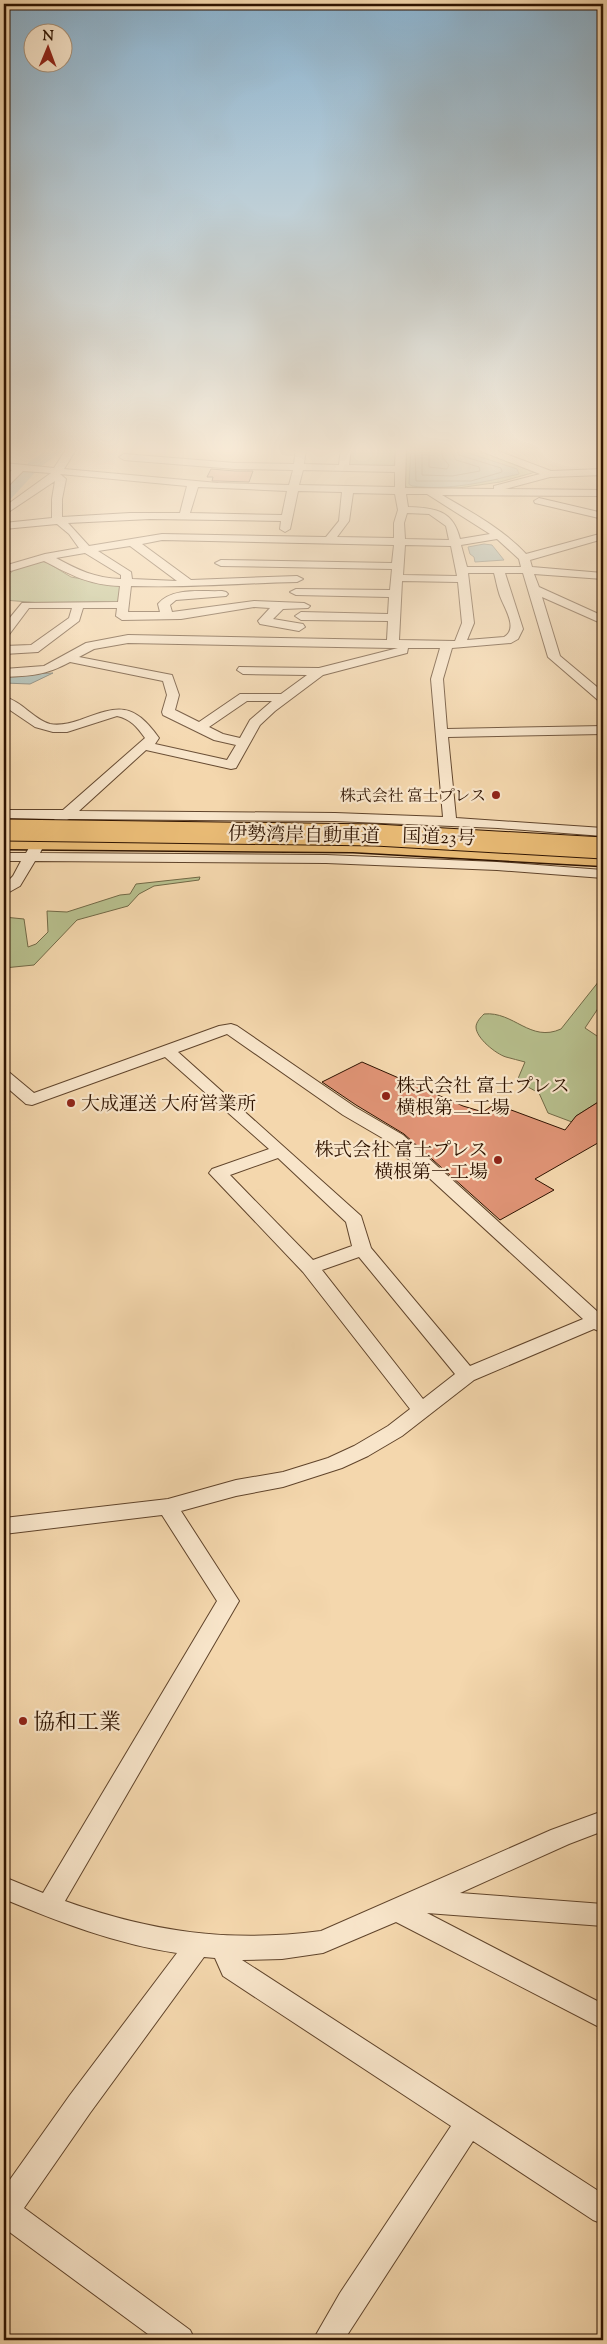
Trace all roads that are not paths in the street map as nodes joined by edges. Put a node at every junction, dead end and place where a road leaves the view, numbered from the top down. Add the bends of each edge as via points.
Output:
1 (43, 557) edge
2 (44, 557) edge
3 (100, 557) edge
4 (153, 557) edge
5 (221, 557) edge
6 (398, 557) edge
7 (459, 557) edge
8 (524, 558) edge
9 (221, 563) junction
10 (298, 565) junction
11 (4, 570) edge
12 (499, 570) junction
13 (529, 570) junction
14 (397, 572) junction
15 (463, 574) junction
16 (601, 574) edge
17 (297, 579) junction
18 (348, 579) junction
19 (226, 580) junction
20 (209, 582) junction
21 (188, 583) junction
22 (126, 584) junction
23 (535, 590) junction
24 (296, 592) junction
25 (222, 594) junction
26 (395, 594) junction
27 (123, 605) junction
28 (78, 606) junction
29 (280, 606) junction
30 (229, 607) junction
31 (167, 616) junction
32 (301, 616) junction
33 (395, 618) junction
34 (603, 620) edge
35 (4, 632) edge
36 (298, 642) junction
37 (393, 644) junction
38 (416, 644) junction
39 (453, 645) junction
40 (4, 650) edge
41 (67, 658) junction
42 (244, 670) junction
43 (319, 672) junction
44 (4, 673) edge
45 (284, 698) junction
46 (603, 698) edge
47 (4, 701) edge
48 (200, 728) junction
49 (603, 730) edge
50 (441, 732) junction
51 (244, 743) junction
52 (147, 746) junction
53 (4, 814) edge
54 (60, 819) junction
55 (450, 822) junction
56 (4, 830) edge
57 (603, 832) edge
58 (4, 841) edge
59 (603, 848) edge
60 (32, 853) junction
61 (4, 857) edge
62 (603, 859) edge
63 (603, 874) edge
64 (4, 891) edge
65 (168, 1051) junction
66 (4, 1077) edge
67 (282, 1151) junction
68 (362, 1249) junction
69 (310, 1268) junction
70 (601, 1322) edge
71 (467, 1375) junction
72 (422, 1411) junction
73 (168, 1507) junction
74 (4, 1526) edge
75 (603, 1821) edge
76 (4, 1888) edge
77 (406, 1905) junction
78 (48, 1907) junction
79 (603, 1915) edge
80 (198, 1945) junction
81 (224, 1950) junction
82 (603, 2017) edge
83 (469, 2123) junction
84 (603, 2210) edge
85 (4, 2212) edge
86 (180, 2340) edge
87 (328, 2340) edge

1 - 11 street
2 - 22 street via 80,576
3 - 22 street via 128,574
4 - 21 street
5 - 9 street
6 - 14 street
7 - 15 street
8 - 13 street
9 - 10 street
9 - 19 street
10 - 17 street
10 - 18 street
12 - 13 street
12 - 15 street
12 - 39 street via 518,629 514,636 507,640
13 - 16 street
13 - 23 street
14 - 15 street
14 - 18 street
14 - 26 street
15 - 39 street via 468,623
17 - 19 street
17 - 24 street
18 - 24 street
18 - 26 street
19 - 20 street
20 - 21 street
20 - 25 street
21 - 22 street
22 - 27 street
23 - 34 street
23 - 46 street via 554,657
24 - 32 street
25 - 30 street
25 - 31 street via 173,597 164,604
26 - 33 street
27 - 28 street
27 - 31 street via 122,616
28 - 35 street via 26,605
28 - 40 street via 76,619 34,649
29 - 30 street via 254,604
29 - 32 street
29 - 32 street via 264,622
30 - 31 street
32 - 33 street
32 - 36 street
33 - 37 street
36 - 37 street
36 - 42 street
37 - 38 street
38 - 39 street
38 - 43 street
39 - 50 street via 437,678
41 - 42 street via 90,646 114,640
41 - 44 street via 37,672
41 - 48 street via 168,678 173,695 168,712
42 - 43 street
42 - 45 street
42 - 48 street
43 - 45 street
45 - 51 street via 255,723
47 - 52 street via 17,706 37,723 64,729 107,714 123,713 143,725 152,738
48 - 51 street
49 - 50 street
50 - 55 street
51 - 52 street via 231,765
52 - 54 street via 144,745
53 - 54 street
54 - 55 street
55 - 57 street
56 - 59 highway, 伊勢湾岸自動車道, bridge via 376,834
58 - 62 highway, 国道23号 via 362,846
60 - 61 street
60 - 63 street via 326,856
60 - 64 street via 24,873 13,887
65 - 66 street via 32,1100
65 - 67 street
65 - 70 street via 230,1029 397,1139
67 - 68 street via 355,1220
67 - 69 street via 218,1173
68 - 69 street
68 - 71 street
69 - 72 street
70 - 71 street
71 - 72 street
72 - 73 street via 395,1431 334,1463
73 - 74 street
73 - 78 street via 228,1602
75 - 77 street
76 - 78 street
77 - 79 street
77 - 81 street via 323,1942 287,1949
77 - 82 street
78 - 80 street via 95,1924
80 - 81 street
80 - 85 street
81 - 83 street via 232,1968
83 - 84 street
83 - 87 street
85 - 86 street

